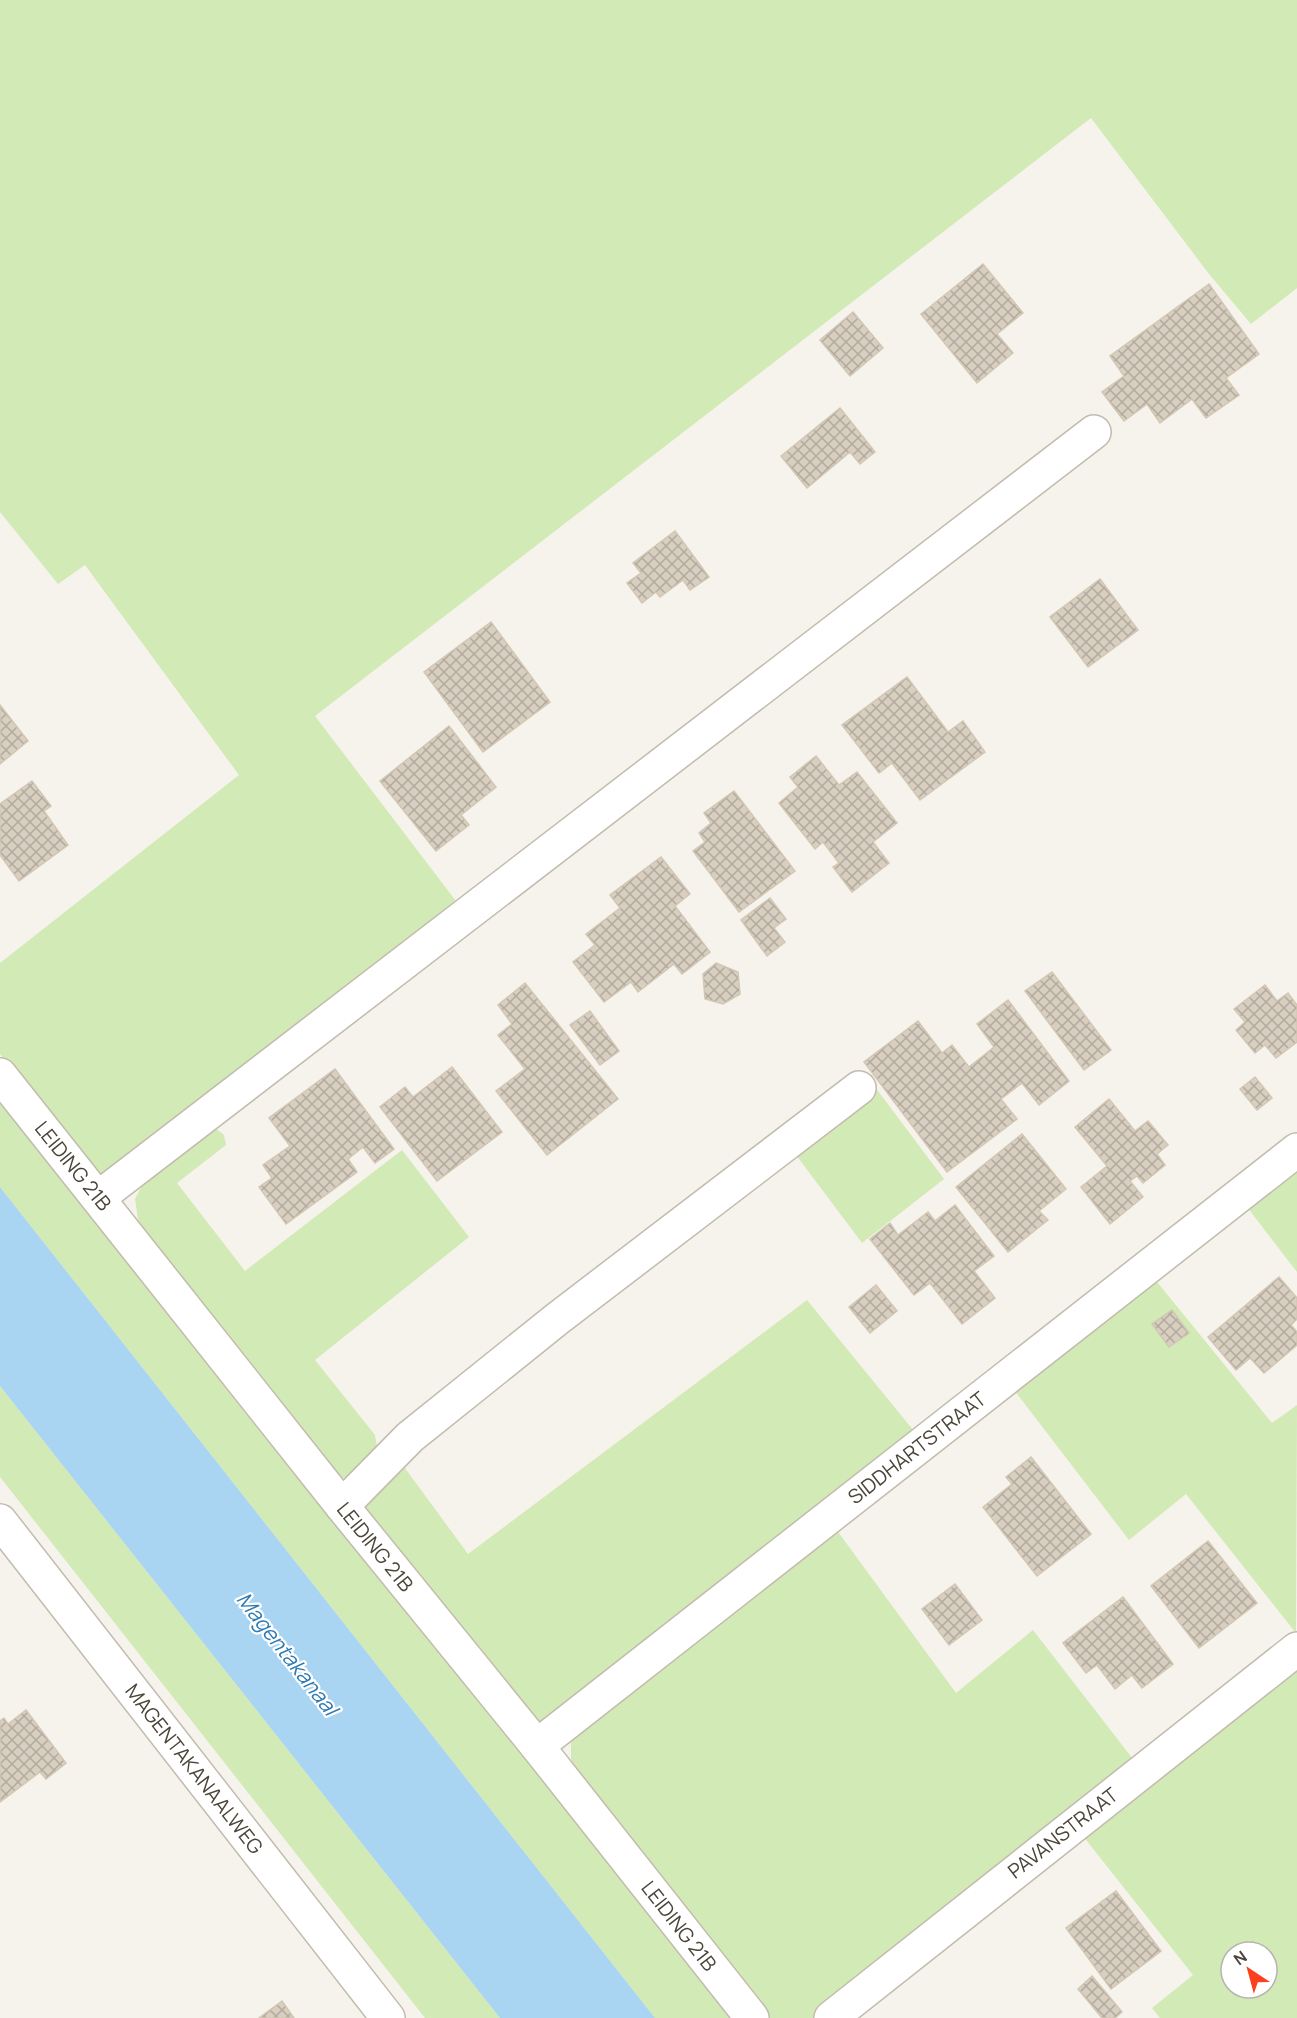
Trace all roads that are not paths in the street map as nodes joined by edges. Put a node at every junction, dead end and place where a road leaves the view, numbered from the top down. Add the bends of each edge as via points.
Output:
1 (1094, 432) dead end
2 (0, 1075) edge
3 (859, 1088) dead end
4 (1297, 1150) edge
5 (98, 1198) junction
6 (342, 1506) junction
7 (0, 1521) edge
8 (1297, 1649) edge
9 (537, 1746) junction
10 (388, 2018) edge
11 (752, 2018) edge
12 (831, 2018) edge

1 - 5 street
2 - 5 street, LEIDING 21B
3 - 6 street via 428,1422
4 - 9 street, SIDDHARTSTRAAT
5 - 6 street, LEIDING 21B
6 - 9 street, LEIDING 21B
7 - 10 street, MAGENTAKANAALWEG
8 - 12 street, PAVANSTRAAT
9 - 11 street, LEIDING 21B

